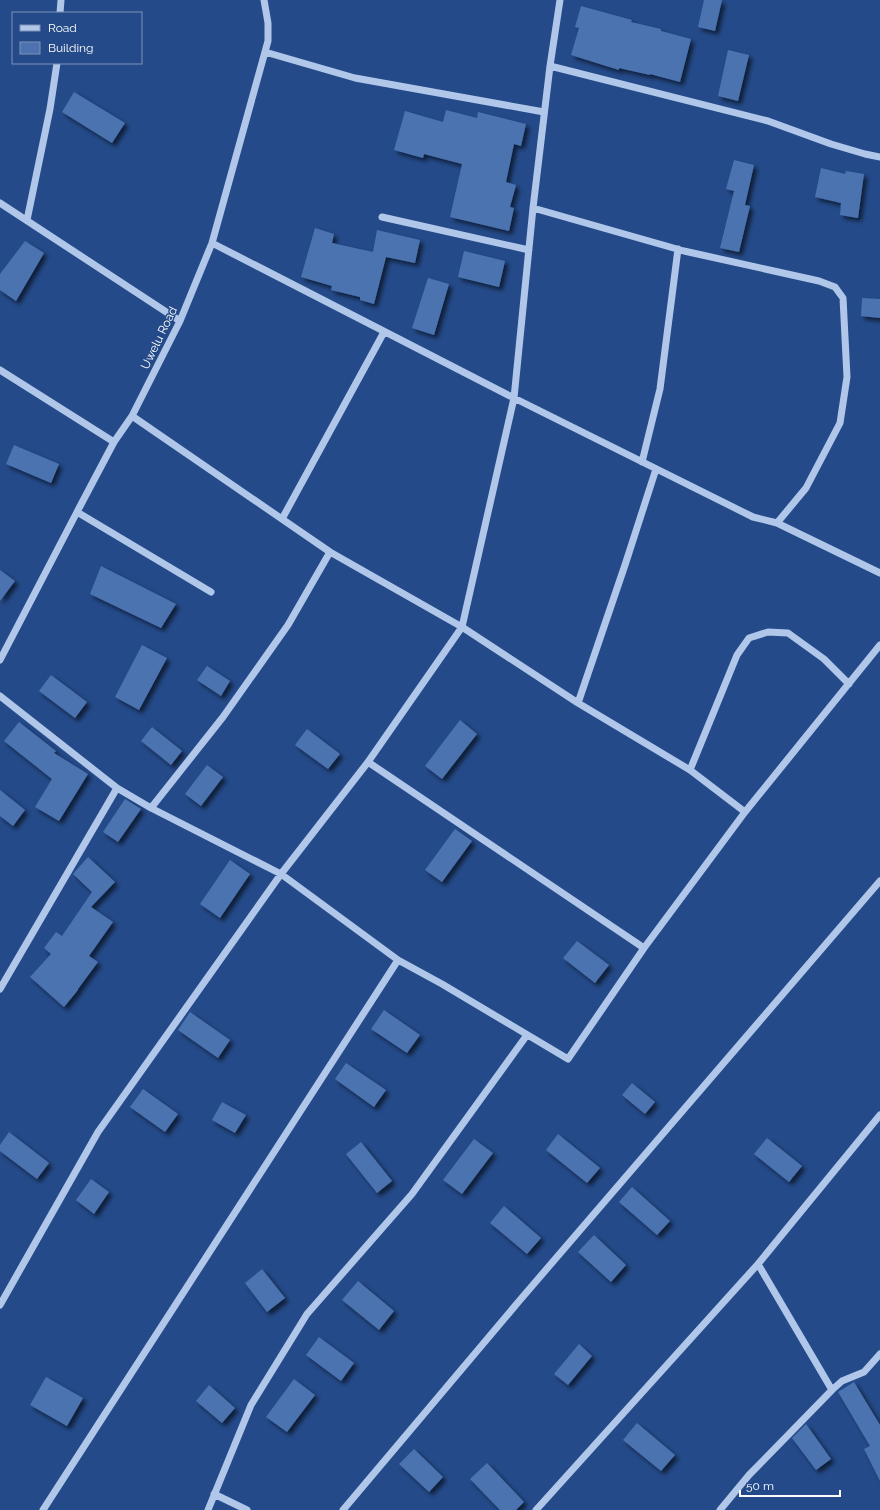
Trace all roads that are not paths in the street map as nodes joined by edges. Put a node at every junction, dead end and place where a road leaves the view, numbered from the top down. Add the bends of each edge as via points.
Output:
1 (61, 0) edge
2 (264, 0) edge
3 (560, 0) edge
4 (60, 12) edge
5 (265, 52) junction
6 (57, 64) edge
7 (550, 66) junction
8 (544, 112) junction
9 (880, 157) edge
10 (0, 203) edge
11 (533, 208) junction
12 (382, 217) dead end
13 (26, 220) junction
14 (212, 243) junction
15 (678, 249) junction
16 (529, 250) junction
17 (180, 321) junction
18 (384, 332) junction
19 (0, 370) edge
20 (514, 398) junction
21 (132, 416) junction
22 (114, 442) junction
23 (642, 462) junction
24 (656, 469) junction
25 (77, 512) junction
26 (282, 519) junction
27 (777, 523) junction
28 (330, 552) junction
29 (880, 573) edge
30 (211, 592) dead end
31 (462, 627) junction
32 (880, 644) edge
33 (0, 660) edge
34 (849, 684) junction
35 (0, 696) edge
36 (578, 703) junction
37 (368, 762) junction
38 (690, 770) junction
39 (117, 788) junction
40 (151, 808) junction
41 (745, 812) junction
42 (281, 874) junction
43 (880, 881) edge
44 (644, 948) junction
45 (398, 960) junction
46 (0, 989) edge
47 (527, 1035) junction
48 (880, 1115) edge
49 (758, 1264) junction
50 (0, 1304) edge
51 (880, 1354) edge
52 (832, 1390) junction
53 (214, 1494) junction
54 (43, 1510) edge
55 (208, 1510) edge
56 (247, 1510) edge
57 (343, 1510) edge
58 (536, 1510) edge
59 (720, 1510) edge

1 - 4 street
2 - 5 street, Uwelu Road via 268,29
3 - 7 street
5 - 8 street via 355,78
5 - 14 street, Uwelu Road
6 - 13 street via 50,109
7 - 8 street
7 - 9 street via 768,120 831,144
8 - 11 street
10 - 13 street
11 - 15 street
11 - 16 street
12 - 16 street
13 - 17 street
14 - 17 street, Uwelu Road
14 - 18 street
15 - 23 street via 660,389
15 - 27 street via 819,282 835,287 843,298 847,377 840,423 806,488
16 - 20 street
17 - 21 street, Uwelu Road
18 - 20 street
18 - 26 street
19 - 22 street
20 - 23 street
20 - 31 street
21 - 22 street, Uwelu Road
21 - 26 street
22 - 25 street, Uwelu Road
23 - 24 street
24 - 27 street via 753,517
24 - 36 street
25 - 30 street
25 - 33 street, Uwelu Road
26 - 28 street
27 - 29 street
28 - 31 street
28 - 40 street via 288,625 223,717
31 - 36 street
31 - 37 street
32 - 34 street
34 - 38 street via 824,659 788,633 768,632 750,638 737,655
34 - 41 street
35 - 39 street
36 - 38 street
37 - 42 street
37 - 44 street
38 - 41 street
39 - 40 street
39 - 46 street
40 - 42 street
41 - 44 street
42 - 45 street
42 - 50 street via 98,1132
43 - 57 street
44 - 47 street via 568,1059
45 - 47 street
45 - 54 street
47 - 53 street via 412,1194 308,1314 251,1405
48 - 49 street
49 - 52 street
49 - 58 street
51 - 52 street via 864,1372 842,1381
52 - 59 street via 749,1475
53 - 55 street
53 - 56 street

